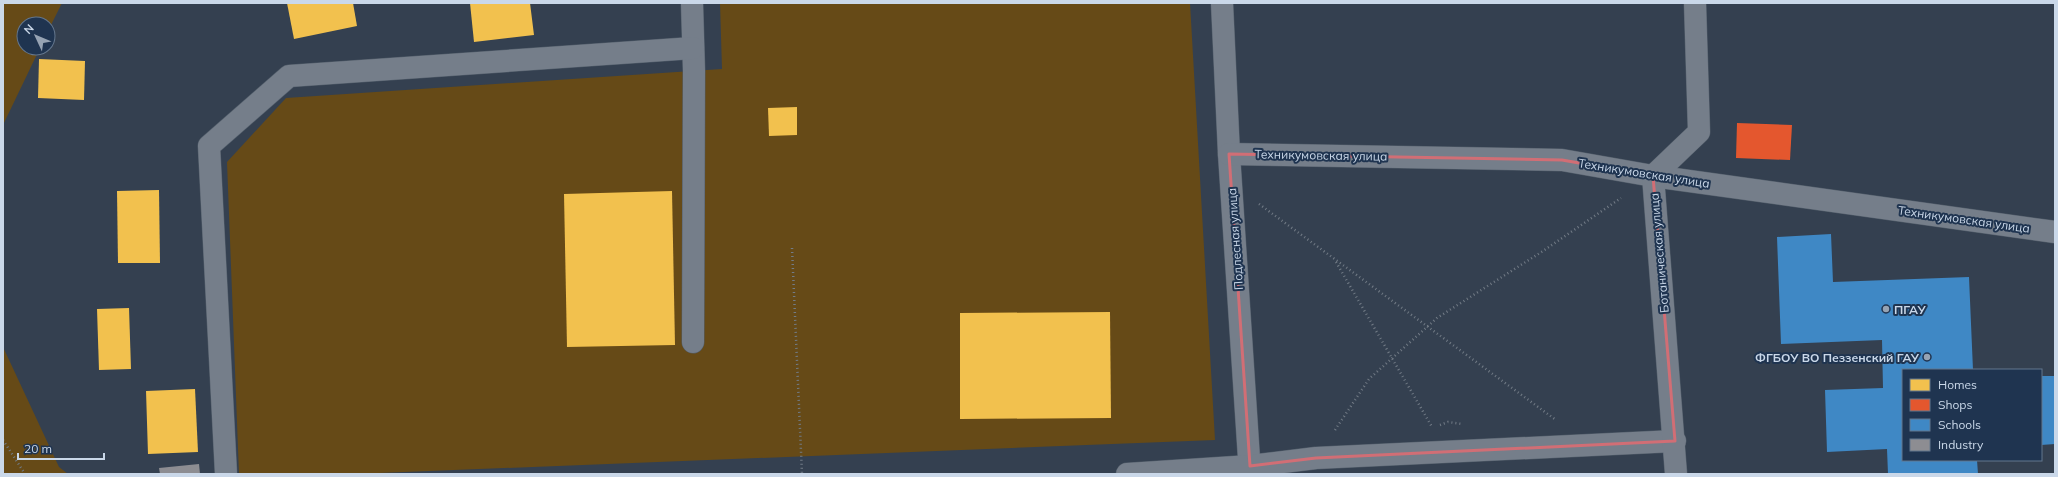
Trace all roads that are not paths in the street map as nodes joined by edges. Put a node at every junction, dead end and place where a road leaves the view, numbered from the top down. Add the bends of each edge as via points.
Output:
1 (692, 3) edge
2 (1222, 3) edge
3 (1694, 3) edge
4 (693, 48) junction
5 (1229, 154) junction
6 (1653, 176) junction
7 (2055, 232) edge
8 (693, 342) dead end
9 (1675, 441) junction
10 (1250, 470) edge
11 (226, 474) edge
12 (1127, 474) edge
13 (1676, 474) edge

1 - 4 street
2 - 5 street, Подлесная улица
3 - 6 street, Ботаническая улица via 1699,132
4 - 8 street
4 - 11 street via 289,76 209,146
5 - 6 street, Техникумовская улица via 1562,160
5 - 10 street, Подлесная улица
6 - 7 street, Техникумовская улица
6 - 9 street, Ботаническая улица
9 - 10 street via 1316,458
9 - 13 street, Ботаническая улица
10 - 12 street

